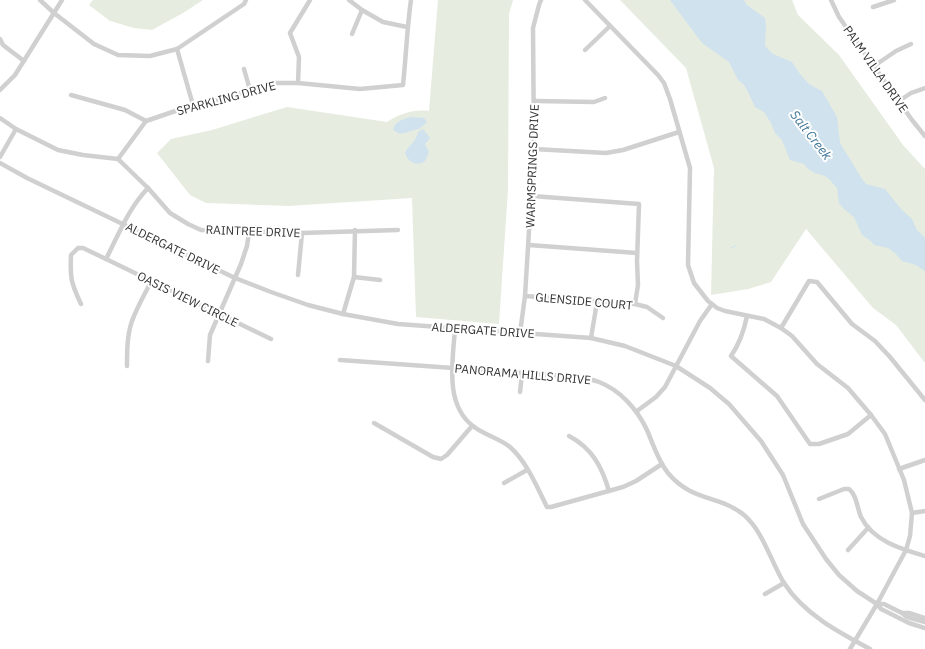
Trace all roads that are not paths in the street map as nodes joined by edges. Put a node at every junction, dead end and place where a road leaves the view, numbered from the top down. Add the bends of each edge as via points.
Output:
1 (40, 0) edge
2 (62, 0) edge
3 (246, 0) edge
4 (310, 0) edge
5 (349, 0) edge
6 (411, 0) edge
7 (541, 0) edge
8 (585, 0) edge
9 (831, 0) edge
10 (894, 0) edge
11 (873, 7) dead end
12 (362, 10) junction
13 (54, 13) junction
14 (407, 26) junction
15 (610, 26) junction
16 (352, 34) dead end
17 (0, 39) edge
18 (911, 44) dead end
19 (177, 49) junction
20 (585, 50) dead end
21 (24, 61) junction
22 (874, 66) junction
23 (244, 69) dead end
24 (298, 83) junction
25 (925, 88) edge
26 (0, 90) edge
27 (250, 90) junction
28 (71, 95) dead end
29 (605, 98) dead end
30 (535, 101) junction
31 (899, 101) junction
32 (192, 105) junction
33 (0, 118) edge
34 (146, 120) junction
35 (16, 129) junction
36 (680, 132) junction
37 (925, 136) edge
38 (534, 148) junction
39 (0, 157) edge
40 (118, 159) junction
41 (0, 163) edge
42 (148, 188) junction
43 (532, 196) junction
44 (124, 224) junction
45 (355, 230) junction
46 (398, 230) dead end
47 (249, 232) junction
48 (302, 233) junction
49 (529, 245) junction
50 (637, 253) junction
51 (106, 259) junction
52 (298, 274) dead end
53 (354, 277) junction
54 (236, 278) junction
55 (380, 280) dead end
56 (151, 282) junction
57 (525, 296) junction
58 (597, 302) junction
59 (81, 304) dead end
60 (634, 304) junction
61 (712, 304) junction
62 (219, 314) junction
63 (343, 314) junction
64 (747, 316) junction
65 (663, 318) dead end
66 (455, 328) junction
67 (781, 328) junction
68 (520, 333) junction
69 (591, 338) junction
70 (271, 339) dead end
71 (340, 360) dead end
72 (208, 361) dead end
73 (127, 366) dead end
74 (676, 366) junction
75 (452, 368) junction
76 (522, 374) junction
77 (520, 392) dead end
78 (925, 400) edge
79 (637, 411) junction
80 (871, 415) junction
81 (374, 423) dead end
82 (472, 426) junction
83 (569, 436) dead end
84 (925, 460) edge
85 (662, 464) junction
86 (899, 469) junction
87 (527, 470) junction
88 (504, 483) dead end
89 (610, 491) junction
90 (819, 499) dead end
91 (925, 511) edge
92 (912, 513) junction
93 (868, 528) junction
94 (848, 550) dead end
95 (906, 550) junction
96 (925, 556) edge
97 (784, 583) junction
98 (765, 594) dead end
99 (877, 604) junction
100 (902, 613) junction
101 (925, 618) edge
102 (925, 622) edge
103 (925, 628) edge
104 (855, 641) junction
105 (850, 649) edge
106 (870, 649) edge

1 - 13 street
2 - 13 street
3 - 19 street via 244,4
4 - 24 street via 290,33 299,57
5 - 12 street
6 - 14 street
7 - 30 street, WARMSPRINGS DRIVE via 533,28
8 - 15 street
9 - 22 street, PALM VILLA DRIVE via 839,17
10 - 11 street
12 - 14 street via 383,22
12 - 16 street
13 - 19 street via 94,44 118,55 150,56
13 - 21 street
14 - 24 street, SPARKLING DRIVE via 403,85 360,89
15 - 20 street
15 - 36 street via 664,83
17 - 21 street via 3,45
18 - 22 street via 896,50
19 - 32 street
21 - 26 street via 15,76
22 - 31 street, PALM VILLA DRIVE
23 - 27 street
24 - 27 street, SPARKLING DRIVE via 275,83
25 - 31 street
27 - 32 street, SPARKLING DRIVE
28 - 34 street via 125,110
29 - 30 street via 594,102
30 - 38 street, WARMSPRINGS DRIVE
31 - 37 street, PALM VILLA DRIVE
32 - 34 street, SPARKLING DRIVE
33 - 35 street
34 - 40 street
35 - 39 street
35 - 40 street via 58,150
36 - 38 street via 606,153
36 - 61 street via 691,175 688,265 694,283
38 - 43 street, WARMSPRINGS DRIVE
40 - 42 street, RAINTREE DRIVE
41 - 44 street, ALDERGATE DRIVE
42 - 44 street via 128,213
42 - 47 street, RAINTREE DRIVE via 170,213 201,230
43 - 49 street, WARMSPRINGS DRIVE
43 - 50 street via 638,204
44 - 51 street
44 - 54 street, ALDERGATE DRIVE
45 - 46 street, RAINTREE DRIVE
45 - 48 street, RAINTREE DRIVE
45 - 53 street
47 - 48 street, RAINTREE DRIVE
47 - 54 street
48 - 52 street
49 - 50 street
49 - 57 street, WARMSPRINGS DRIVE
50 - 60 street via 638,285
51 - 56 street, OASIS VIEW CIRCLE
51 - 59 street, OASIS VIEW CIRCLE via 83,248 74,250 71,255 70,276
53 - 55 street
53 - 63 street
54 - 62 street
54 - 63 street, ALDERGATE DRIVE via 271,292
56 - 62 street, OASIS VIEW CIRCLE
56 - 73 street via 133,317 129,333
57 - 58 street, GLENSIDE COURT
57 - 68 street, WARMSPRINGS DRIVE
58 - 60 street, GLENSIDE COURT
58 - 69 street
60 - 65 street, GLENSIDE COURT via 646,307
61 - 64 street via 724,311
61 - 74 street
62 - 70 street, OASIS VIEW CIRCLE
62 - 72 street via 210,335
63 - 66 street, ALDERGATE DRIVE via 398,324
64 - 67 street via 764,319
64 - 80 street via 743,334 731,356 777,396 810,444 819,444 848,434
66 - 68 street, ALDERGATE DRIVE
66 - 75 street
67 - 78 street via 808,281 817,282 852,324 875,341 890,357
67 - 80 street via 792,336 817,364 848,388
68 - 69 street, ALDERGATE DRIVE
69 - 74 street, ALDERGATE DRIVE via 625,346
71 - 75 street, PANORAMA HILLS DRIVE
74 - 79 street via 665,387
74 - 99 street, ALDERGATE DRIVE via 710,388 746,422 780,470 803,524 822,554 839,575
75 - 76 street, PANORAMA HILLS DRIVE
75 - 82 street via 455,400 462,415
76 - 77 street
76 - 79 street, PANORAMA HILLS DRIVE via 566,376 598,381 612,388
79 - 85 street, PANORAMA HILLS DRIVE
80 - 86 street via 885,434
81 - 82 street via 433,457 441,459
82 - 87 street via 510,447
83 - 89 street via 593,455
84 - 86 street
85 - 89 street via 636,481
85 - 97 street, PANORAMA HILLS DRIVE via 680,486 728,505 744,515 758,531
86 - 92 street
87 - 88 street
87 - 89 street via 547,507
90 - 93 street via 849,489 853,492
91 - 92 street
92 - 95 street
93 - 94 street
93 - 95 street via 882,539
95 - 96 street
95 - 99 street
97 - 98 street
97 - 104 street, PANORAMA HILLS DRIVE via 816,618
99 - 100 street, ALDERGATE DRIVE via 884,604
99 - 103 street, ALDERGATE DRIVE via 898,619
99 - 104 street
100 - 101 street, ALDERGATE DRIVE
100 - 102 street, ALDERGATE DRIVE
104 - 105 street
104 - 106 street, PANORAMA HILLS DRIVE

